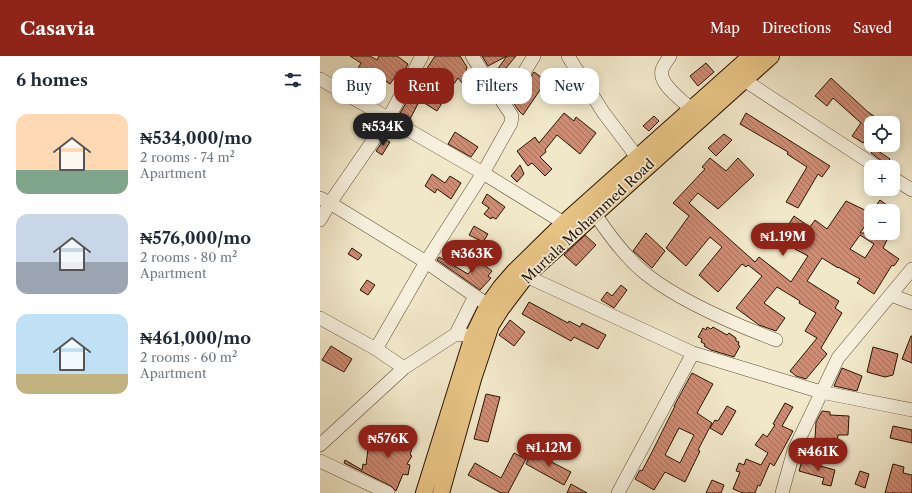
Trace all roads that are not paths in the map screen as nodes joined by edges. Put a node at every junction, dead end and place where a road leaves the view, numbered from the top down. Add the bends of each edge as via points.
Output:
1 (422, 56) edge
2 (472, 56) edge
3 (534, 56) edge
4 (568, 56) edge
5 (670, 56) edge
6 (751, 56) edge
7 (771, 56) edge
8 (480, 68) edge
9 (527, 68) edge
10 (320, 79) edge
11 (744, 80) junction
12 (504, 104) edge
13 (691, 109) junction
14 (388, 119) junction
15 (637, 157) junction
16 (866, 160) edge
17 (483, 173) junction
18 (900, 182) edge
19 (912, 190) edge
20 (325, 200) edge
21 (595, 214) junction
22 (320, 220) edge
23 (564, 223) junction
24 (540, 255) junction
25 (426, 262) junction
26 (912, 269) edge
27 (526, 276) junction
28 (891, 295) junction
29 (482, 300) junction
30 (912, 303) edge
31 (320, 318) edge
32 (456, 334) junction
33 (473, 336) junction
34 (776, 340) dead end
35 (376, 349) junction
36 (693, 352) junction
37 (404, 368) junction
38 (821, 392) junction
39 (912, 410) edge
40 (320, 446) edge
41 (320, 461) edge
42 (388, 493) edge
43 (424, 493) edge
44 (440, 493) edge
45 (618, 493) edge
46 (782, 493) edge

1 - 14 street
2 - 8 street
3 - 9 street
4 - 15 street via 603,112
5 - 13 street via 662,70 664,84
6 - 13 main road, Murtala Mohammed Road
7 - 11 main road, Murtala Mohammed Road
10 - 14 street
11 - 16 street
11 - 21 main road, Murtala Mohammed Road
12 - 17 street via 512,116 511,123
13 - 15 main road, Murtala Mohammed Road
14 - 17 street
14 - 20 street
15 - 23 main road, Murtala Mohammed Road
17 - 23 street
17 - 25 street
18 - 19 street
20 - 22 street
20 - 25 street
21 - 24 main road, Murtala Mohammed Road
21 - 34 street via 610,237 646,274 679,297
23 - 24 main road, Murtala Mohammed Road
24 - 27 main road, Murtala Mohammed Road
24 - 29 main road, Murtala Mohammed Road
25 - 29 street
25 - 35 street
26 - 28 street
27 - 36 street
27 - 44 main road, Murtala Mohammed Road via 491,325
28 - 30 street
28 - 38 street via 838,358
29 - 32 street
29 - 33 main road, Murtala Mohammed Road
31 - 35 street
32 - 33 street
32 - 37 street
33 - 43 main road, Murtala Mohammed Road
35 - 37 street
36 - 38 street
36 - 45 street
37 - 40 street
38 - 39 street
38 - 46 street via 794,450
41 - 42 street

